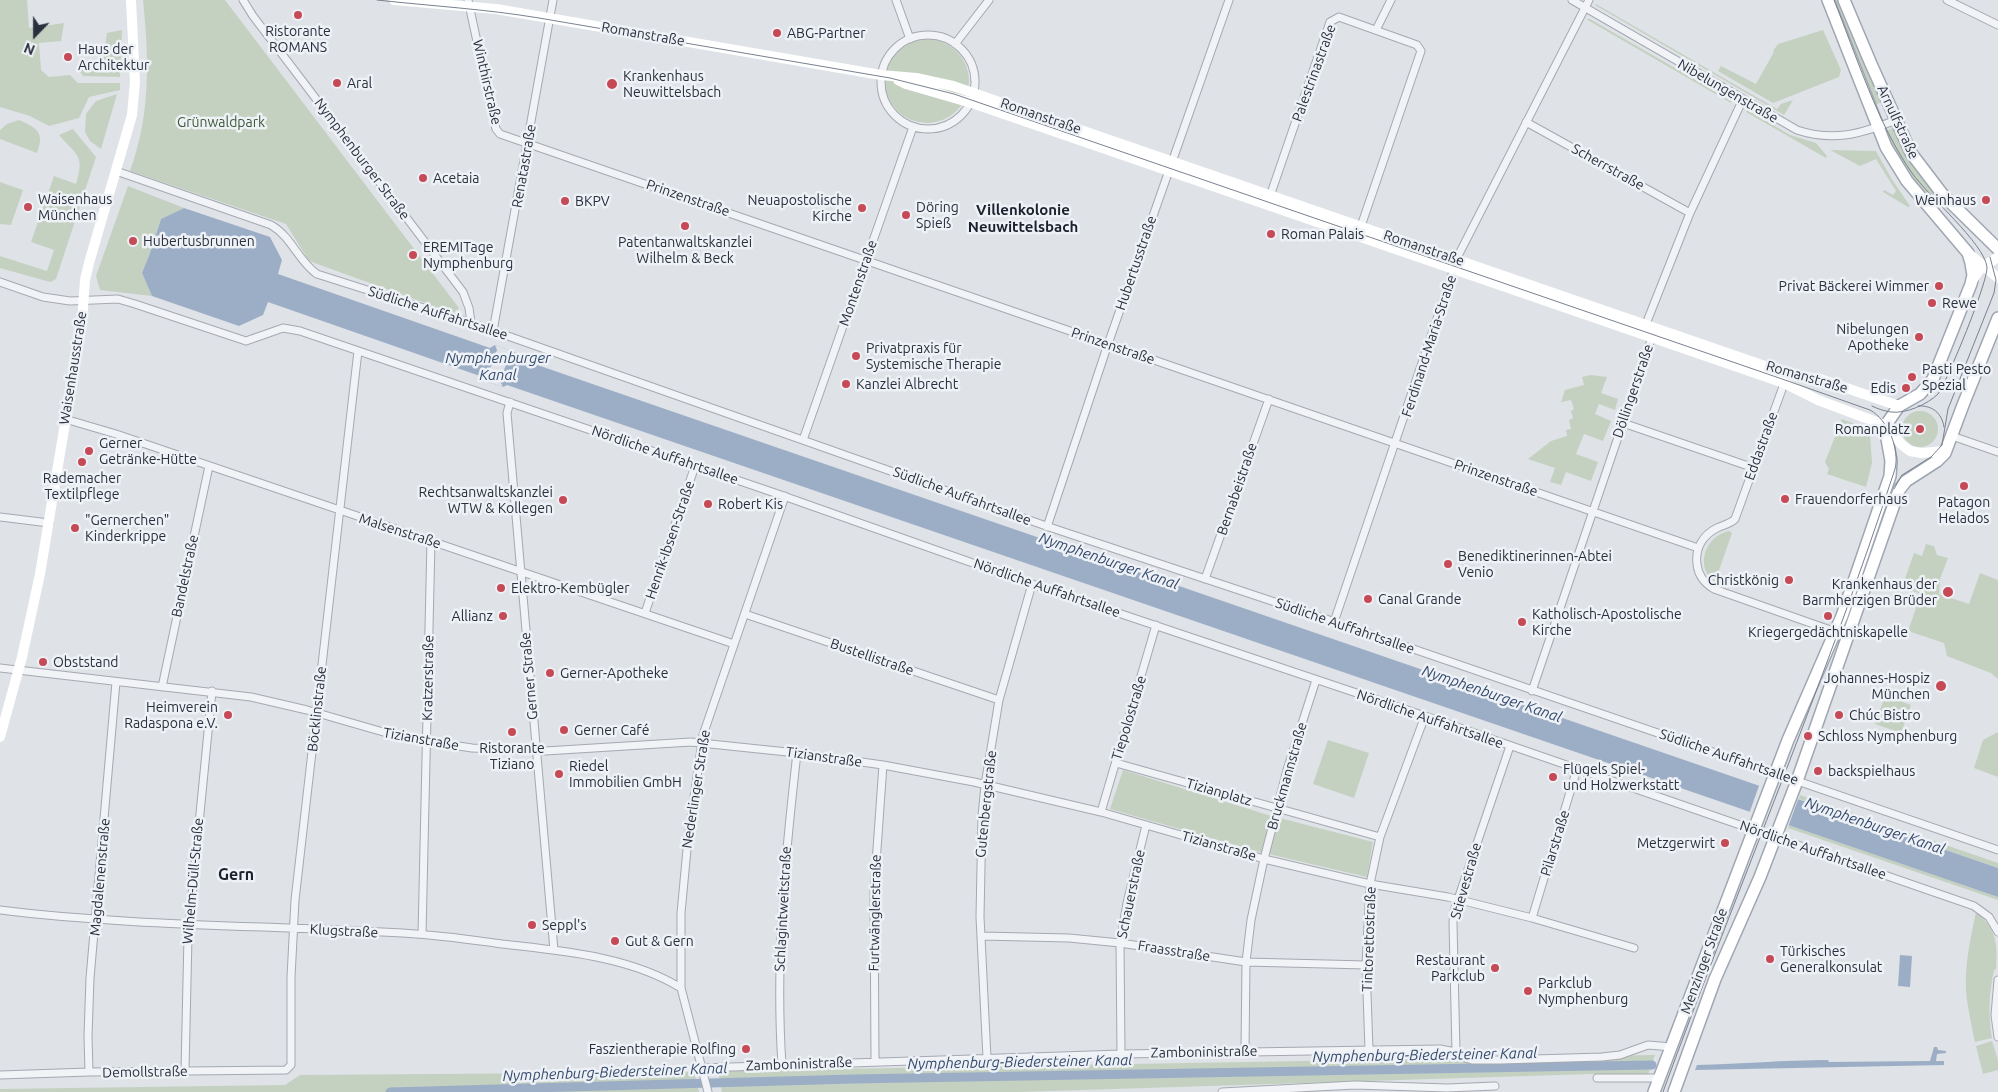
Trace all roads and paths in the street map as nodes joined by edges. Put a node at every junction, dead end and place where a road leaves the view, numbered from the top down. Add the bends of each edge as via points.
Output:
1 (131, 0) edge
2 (243, 0) edge
3 (394, 0) edge
4 (553, 0) edge
5 (896, 0) edge
6 (989, 0) edge
7 (1229, 0) edge
8 (1391, 0) edge
9 (1572, 0) edge
10 (1589, 0) edge
11 (1828, 0) edge
12 (1844, 0) edge
13 (1947, 0) edge
14 (469, 4) edge
15 (1585, 8) junction
16 (550, 18) junction
17 (1998, 25) edge
18 (1376, 30) junction
19 (910, 39) junction
20 (955, 44) junction
21 (886, 76) junction
22 (972, 98) junction
23 (1743, 100) junction
24 (1896, 120) junction
25 (1526, 122) junction
26 (913, 126) junction
27 (1877, 127) junction
28 (528, 144) junction
29 (1172, 161) junction
30 (116, 171) junction
31 (1168, 171) junction
32 (1269, 200) junction
33 (1690, 213) junction
34 (1359, 231) junction
35 (1998, 249) edge
36 (1968, 253) junction
37 (1998, 257) edge
38 (1458, 259) junction
39 (866, 261) junction
40 (1983, 266) junction
41 (1454, 269) junction
42 (1998, 278) edge
43 (0, 282) edge
44 (1971, 284) junction
45 (83, 300) junction
46 (1998, 318) edge
47 (471, 323) junction
48 (1646, 324) junction
49 (494, 331) junction
50 (1652, 337) junction
51 (1108, 344) junction
52 (358, 351) junction
53 (1786, 378) junction
54 (1268, 399) junction
55 (510, 402) junction
56 (1899, 406) junction
57 (65, 420) junction
58 (1623, 423) junction
59 (1887, 426) junction
60 (1952, 436) junction
61 (803, 440) junction
62 (1396, 444) junction
63 (1946, 451) junction
64 (1998, 452) edge
65 (210, 466) junction
66 (695, 466) junction
67 (1754, 468) junction
68 (785, 496) junction
69 (340, 511) junction
70 (1593, 511) junction
71 (0, 517) edge
72 (50, 522) junction
73 (1047, 527) junction
74 (431, 541) junction
75 (1698, 548) junction
76 (520, 571) junction
77 (1205, 579) junction
78 (1032, 584) junction
79 (645, 614) junction
80 (745, 614) junction
81 (1334, 622) junction
82 (1156, 625) junction
83 (1836, 632) junction
84 (734, 644) junction
85 (0, 668) edge
86 (19, 670) junction
87 (1316, 680) junction
88 (116, 682) junction
89 (162, 686) junction
90 (212, 691) junction
91 (1532, 691) junction
92 (999, 700) junction
93 (316, 712) junction
94 (1425, 716) junction
95 (0, 737) edge
96 (427, 742) junction
97 (701, 743) junction
98 (1510, 746) junction
99 (535, 751) junction
100 (797, 753) junction
101 (1116, 763) junction
102 (883, 765) junction
103 (1577, 769) junction
104 (1775, 773) junction
105 (1797, 780) junction
106 (985, 785) junction
107 (1277, 809) junction
108 (1101, 812) junction
109 (1146, 825) junction
110 (1754, 830) junction
111 (1380, 837) junction
112 (1775, 837) junction
113 (1998, 850) edge
114 (1264, 859) junction
115 (1370, 884) junction
116 (1458, 900) junction
117 (0, 910) edge
118 (1532, 918) junction
119 (96, 920) junction
120 (188, 924) junction
121 (293, 928) junction
122 (1998, 932) edge
123 (422, 934) junction
124 (981, 936) junction
125 (1120, 943) junction
126 (1634, 948) dead end
127 (554, 950) junction
128 (1246, 962) junction
129 (1366, 965) junction
130 (1998, 980) edge
131 (681, 988) junction
132 (1998, 1037) edge
133 (1672, 1047) junction
134 (1369, 1050) junction
135 (1245, 1051) junction
136 (1456, 1052) junction
137 (1120, 1054) junction
138 (987, 1058) junction
139 (875, 1061) junction
140 (782, 1065) junction
141 (289, 1068) joint
142 (701, 1068) junction
143 (185, 1071) junction
144 (89, 1072) junction
145 (0, 1076) edge
146 (1597, 1078) dead end
147 (1660, 1078) junction
148 (1495, 1086) dead end
149 (708, 1092) edge
150 (1222, 1092) edge
151 (1654, 1092) edge
152 (1674, 1092) edge

1 - 30 main road, Waisenhausstraße via 135,82 132,115
2 - 47 street, Nymphenburger Straße via 463,292
3 - 14 main road, Romanstraße
4 - 16 street, Renatastraße
5 - 19 street
6 - 20 street
7 - 29 street, Hubertusstraße
8 - 18 street
9 - 15 street, Nibelungenstraße
10 - 15 street, Ferdinand-Maria-Straße
11 - 27 main road, Arnulfstraße
12 - 24 main road, Arnulfstraße
13 - 17 street
14 - 16 main road, Romanstraße
14 - 28 street, Winthirstraße via 496,129 500,134
15 - 23 street, Nibelungenstraße
15 - 25 street, Ferdinand-Maria-Straße
16 - 21 main road, Romanstraße
16 - 28 street, Renatastraße
18 - 32 street, Palestrinastraße via 1339,16 1331,21
18 - 34 street, Palestrinastraße via 1417,45 1421,53
19 - 20 street via 933,36
19 - 21 street via 889,55
20 - 22 street via 971,64
21 - 22 main road, Romanstraße via 906,84
21 - 26 street via 882,91 888,106 899,119
22 - 26 street via 961,115 947,125 930,129
22 - 29 main road, Romanstraße
22 - 31 main road, Romanstraße
23 - 27 street, Nibelungenstraße via 1807,133 1846,136
23 - 33 street, Döllingerstraße
24 - 27 street, Nibelungenstraße
24 - 35 main road, Arnulfstraße via 1911,153 1931,182
25 - 33 street, Scherrstraße
25 - 38 street, Ferdinand-Maria-Straße
26 - 39 street, Montenstraße
27 - 36 main road, Arnulfstraße via 1907,181
28 - 39 street, Prinzenstraße
28 - 49 street, Renatastraße
29 - 31 street, Hubertusstraße
29 - 32 main road, Romanstraße
30 - 45 main road, Waisenhausstraße via 89,263
30 - 47 street, Südliche Auffahrtsallee via 271,224 284,234 306,265 317,274
31 - 32 main road, Romanstraße
31 - 51 street, Hubertusstraße
32 - 34 main road, Romanstraße
33 - 48 street, Döllingerstraße
34 - 38 main road, Romanstraße
34 - 41 main road, Romanstraße
36 - 40 main road, Arnulfstraße
36 - 44 main road, Arnulfstraße via 1973,275
37 - 40 main road
38 - 41 street, Ferdinand-Maria-Straße
38 - 48 main road, Romanstraße
39 - 51 street, Prinzenstraße
39 - 61 street, Montenstraße
40 - 42 main road, Arnulfstraße
40 - 44 main road
41 - 50 main road, Romanstraße
41 - 62 street, Ferdinand-Maria-Straße
43 - 45 street, Nördliche Auffahrtsallee via 43,297
44 - 56 main road via 1931,382
45 - 52 street, Nördliche Auffahrtsallee via 118,299 246,341 283,328
45 - 57 main road, Waisenhausstraße
46 - 60 main road
47 - 49 street, Südliche Auffahrtsallee
48 - 50 street, Döllingerstraße
48 - 53 main road, Romanstraße
49 - 61 street, Südliche Auffahrtsallee
50 - 53 main road, Romanstraße
50 - 58 street, Döllingerstraße
51 - 54 street, Prinzenstraße
51 - 73 street, Hubertusstraße
52 - 55 street, Nördliche Auffahrtsallee
52 - 69 street, Böcklinstraße
53 - 56 main road, Romanstraße via 1820,379
53 - 59 main road, Romanstraße via 1818,400
53 - 67 street, Eddastraße
54 - 62 street, Prinzenstraße
54 - 77 street, Bernabeistraße
55 - 66 street, Nördliche Auffahrtsallee
55 - 76 street, Gerner Straße via 507,413
56 - 59 main road
57 - 65 street, Malsenstraße
57 - 72 main road, Waisenhausstraße
58 - 67 street
58 - 70 street, Döllingerstraße
59 - 63 main road via 1910,451
59 - 83 main road, Menzinger Straße via 1890,476
60 - 63 main road
60 - 64 street
61 - 73 street, Südliche Auffahrtsallee
62 - 70 street, Prinzenstraße
62 - 81 street, Ferdinand-Maria-Straße
63 - 105 main road, Menzinger Straße via 1899,490
65 - 69 street, Malsenstraße
65 - 89 street, Bandelstraße
66 - 68 street, Nördliche Auffahrtsallee
66 - 79 street, Henrik-Ibsen-Straße
67 - 75 street, Eddastraße via 1735,519 1713,531
68 - 78 street, Nördliche Auffahrtsallee
68 - 80 street, Nederlinger Straße
69 - 74 street, Malsenstraße
69 - 93 street, Böcklinstraße
70 - 75 street, Prinzenstraße
70 - 91 street, Döllingerstraße
71 - 72 street
72 - 86 main road, Waisenhausstraße
73 - 77 street, Südliche Auffahrtsallee
74 - 76 street, Malsenstraße
74 - 96 street, Kratzerstraße
75 - 83 street via 1698,570 1709,586
76 - 79 street, Malsenstraße
76 - 99 street, Gerner Straße
77 - 81 street, Südliche Auffahrtsallee
78 - 82 street, Nördliche Auffahrtsallee
78 - 92 street, Gutenbergstraße
79 - 84 street, Malsenstraße
80 - 84 street, Nederlinger Straße
80 - 92 street, Bustellistraße
81 - 91 street, Südliche Auffahrtsallee
82 - 87 street, Nördliche Auffahrtsallee
82 - 101 street, Tiepolostraße
83 - 104 main road, Menzinger Straße
84 - 97 street, Nederlinger Straße
85 - 86 street, Tizianstraße
86 - 88 street, Tizianstraße
86 - 95 main road, Waisenhausstraße
87 - 94 street, Nördliche Auffahrtsallee
87 - 107 street, Bruckmannstraße
88 - 89 street, Tizianstraße
88 - 119 street, Magdalenenstraße
89 - 90 street, Tizianstraße
90 - 93 street, Tizianstraße
90 - 120 street, Wilhelm-Düll-Straße
91 - 104 street, Südliche Auffahrtsallee
92 - 106 street, Gutenbergstraße
93 - 96 street, Tizianstraße via 386,734
93 - 121 street, Böcklinstraße
94 - 98 street, Nördliche Auffahrtsallee
94 - 111 street, Tintorettostraße
96 - 99 street, Tizianstraße
96 - 123 street, Kratzerstraße
97 - 99 street, Tizianstraße via 683,741
97 - 100 street, Tizianstraße
97 - 131 street, Nederlinger Straße via 682,891
98 - 103 street, Nördliche Auffahrtsallee
98 - 116 street, Stievestraße
99 - 127 street, Gerner Straße
100 - 102 street, Tizianstraße
100 - 140 street, Schlagintweitstraße via 780,928
101 - 107 street, Tizianplatz
101 - 108 street, Tiepolostraße
102 - 106 street, Tizianstraße
102 - 139 street, Furtwänglerstraße via 874,900
103 - 110 street, Nördliche Auffahrtsallee
103 - 118 street, Pilarstraße
104 - 105 street, Südliche Auffahrtsallee
104 - 110 main road, Menzinger Straße
105 - 112 main road, Menzinger Straße
105 - 113 street, Südliche Auffahrtsallee
106 - 108 street, Tizianstraße
106 - 124 street, Gutenbergstraße via 980,854
107 - 111 street, Tizianplatz
107 - 114 street, Bruckmannstraße
108 - 109 street, Tizianstraße
109 - 114 street, Tizianstraße
109 - 125 street, Schauerstraße
110 - 112 street, Nördliche Auffahrtsallee
110 - 133 main road, Menzinger Straße
111 - 115 street, Tintorettostraße
112 - 122 street, Nördliche Auffahrtsallee via 1974,906 1989,918
112 - 152 main road, Menzinger Straße via 1715,979
114 - 115 street, Tizianstraße
114 - 128 street, Bruckmannstraße
115 - 116 street, Tizianstraße
115 - 129 street, Tintorettostraße
116 - 118 street, Tizianstraße
116 - 136 street, Stievestraße via 1453,923
117 - 119 street, Klugstraße
118 - 126 street, Tizianstraße
119 - 120 street, Klugstraße
119 - 144 street, Magdalenenstraße via 90,978
120 - 121 street, Klugstraße
120 - 143 street, Wilhelm-Düll-Straße
121 - 123 street, Klugstraße
121 - 141 street, Böcklinstraße
123 - 127 street, Klugstraße
124 - 125 street, Fraasstraße via 1044,936
124 - 138 street, Gutenbergstraße
125 - 128 street, Fraasstraße
125 - 137 street, Schauerstraße
127 - 131 street, Klugstraße via 648,971
128 - 129 street, Fraasstraße
128 - 135 street, Bruckmannstraße
129 - 134 street, Tintorettostraße
130 - 132 street via 1995,1015
131 - 142 street, Nederlinger Straße
133 - 136 street, Zamboninistraße via 1648,1045 1602,1058 1472,1060
133 - 147 main road, Menzinger Straße
134 - 135 street, Zamboninistraße
134 - 136 street, Zamboninistraße via 1440,1049
135 - 137 street, Zamboninistraße
137 - 138 street, Zamboninistraße
138 - 139 street, Zamboninistraße
139 - 140 street, Zamboninistraße
140 - 142 street, Zamboninistraße
141 - 143 street, Demollstraße
142 - 149 street, Nederlinger Straße
143 - 144 street, Demollstraße
144 - 145 street, Demollstraße
146 - 147 street
147 - 151 main road, Menzinger Straße
148 - 150 street via 1355,1086

